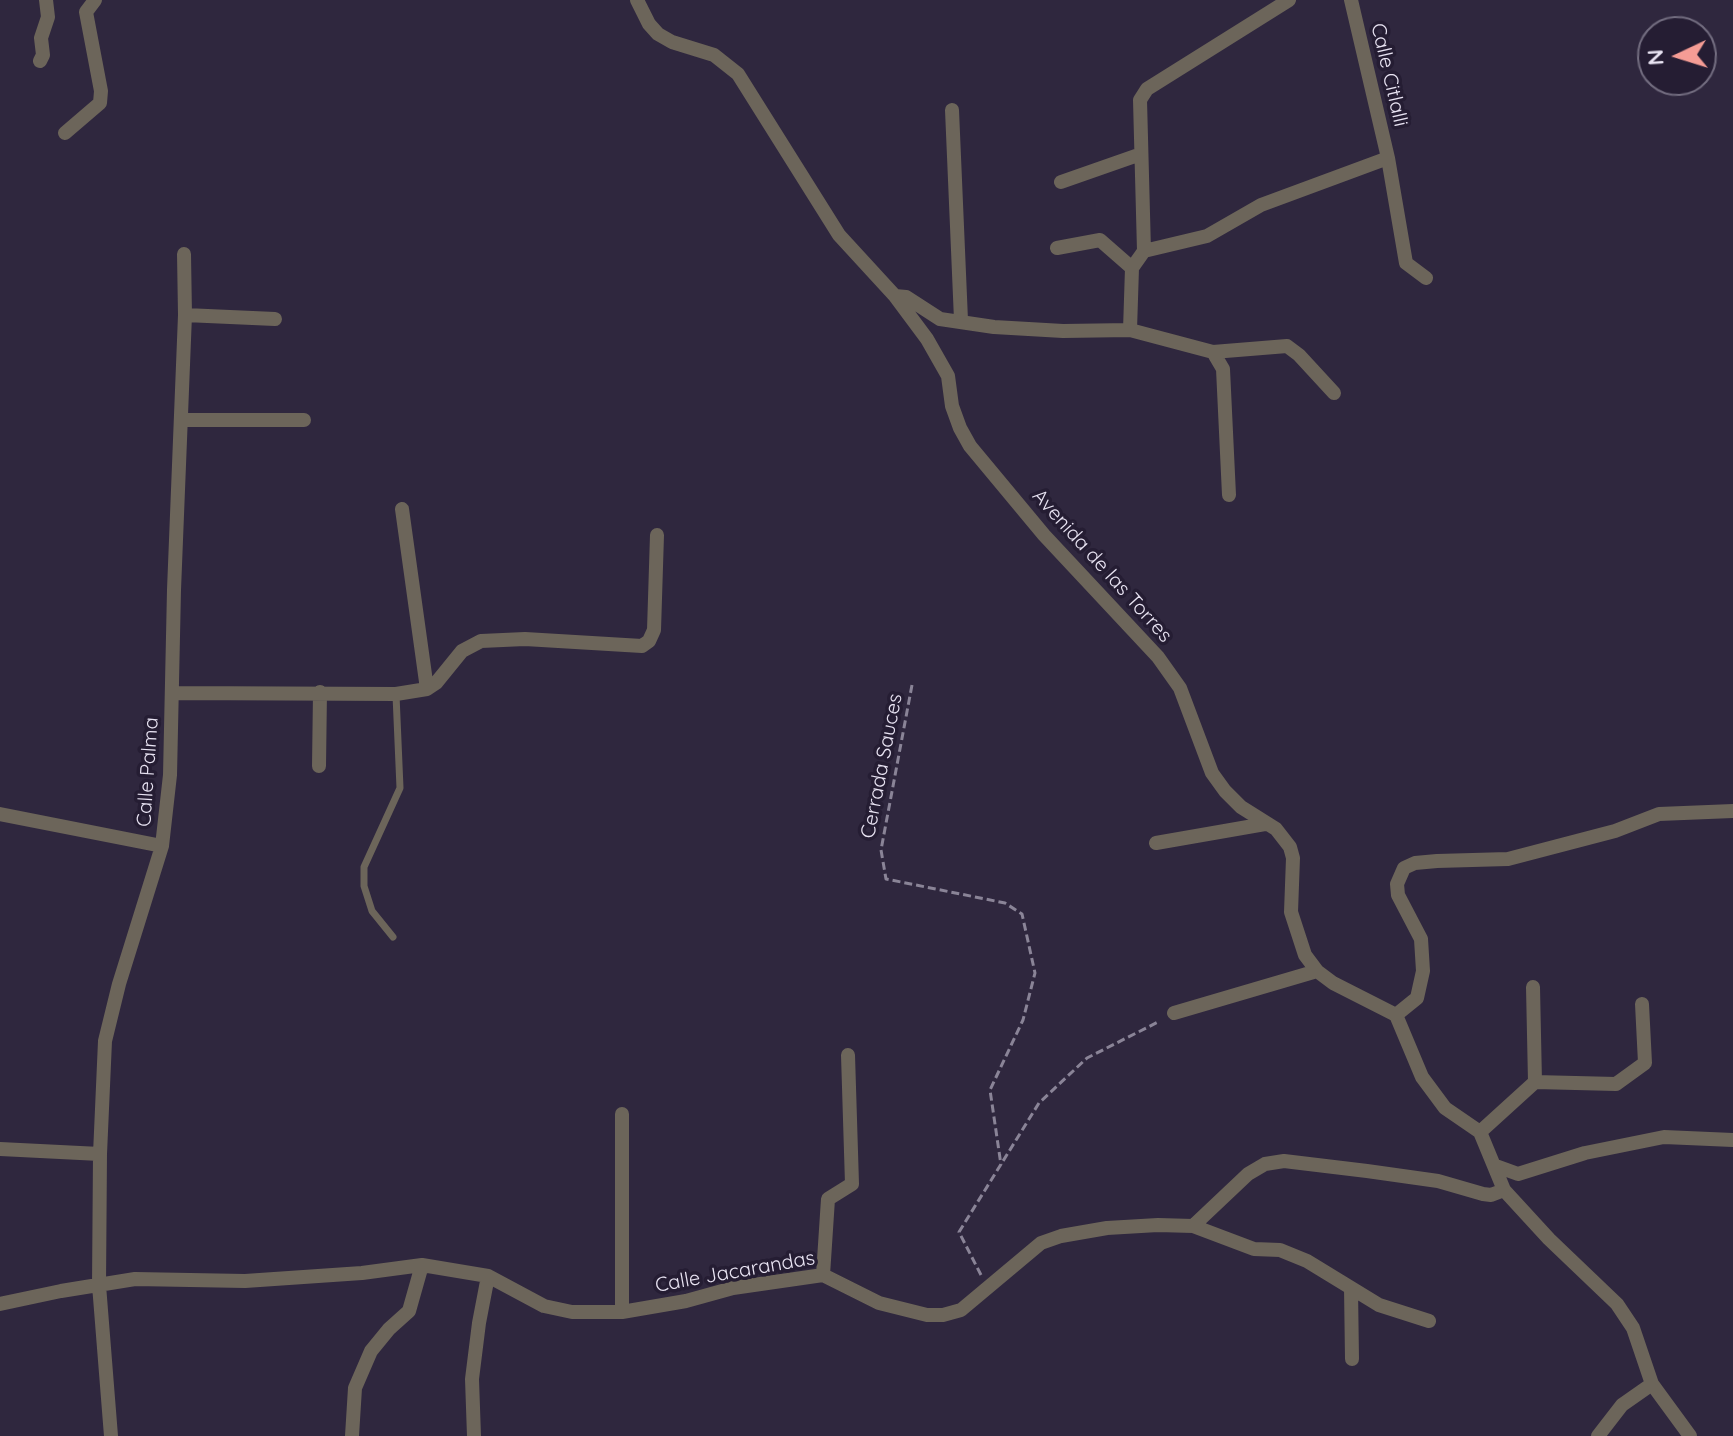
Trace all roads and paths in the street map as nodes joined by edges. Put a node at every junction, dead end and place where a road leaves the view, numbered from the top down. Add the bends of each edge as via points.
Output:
1 (46, 0) edge
2 (95, 0) edge
3 (637, 0) edge
4 (1289, 0) edge
5 (1351, 0) edge
6 (40, 61) dead end
7 (952, 110) dead end
8 (65, 133) dead end
9 (1141, 154) junction
10 (1388, 158) junction
11 (1061, 182) dead end
12 (1057, 248) dead end
13 (1144, 251) junction
14 (184, 254) dead end
15 (1132, 268) junction
16 (1426, 278) dead end
17 (895, 296) junction
18 (185, 315) junction
19 (275, 319) dead end
20 (961, 320) junction
21 (1130, 330) junction
22 (1213, 352) junction
23 (1334, 393) dead end
24 (182, 420) junction
25 (304, 420) dead end
26 (1229, 495) dead end
27 (402, 509) dead end
28 (657, 535) dead end
29 (912, 685) dead end
30 (427, 689) junction
31 (320, 692) junction
32 (173, 693) junction
33 (396, 694) junction
34 (319, 766) dead end
35 (1733, 811) edge
36 (0, 814) edge
37 (1265, 824) junction
38 (1156, 843) dead end
39 (162, 846) junction
40 (393, 937) dead end
41 (1317, 971) junction
42 (1533, 987) dead end
43 (1642, 1004) dead end
44 (1174, 1013) joint
45 (1396, 1015) junction
46 (848, 1055) dead end
47 (1535, 1082) junction
48 (622, 1114) dead end
49 (1480, 1132) junction
50 (1733, 1140) edge
51 (0, 1149) edge
52 (100, 1154) junction
53 (1001, 1165) junction
54 (1496, 1166) junction
55 (1504, 1190) junction
56 (1193, 1226) junction
57 (422, 1265) junction
58 (823, 1275) junction
59 (488, 1276) junction
60 (99, 1285) junction
61 (1351, 1288) junction
62 (989, 1289) junction
63 (0, 1304) edge
64 (622, 1312) junction
65 (1429, 1321) dead end
66 (1352, 1359) dead end
67 (1652, 1384) junction
68 (111, 1436) edge
69 (352, 1436) edge
70 (474, 1436) edge
71 (1598, 1436) edge
72 (1690, 1436) edge

1 - 6 street
2 - 8 street via 86,12 100,103
3 - 17 street, Avenida de las Torres via 658,34 714,55 738,74 825,215
4 - 9 street via 1147,89 1140,100
5 - 10 street, Calle Citlalli
7 - 20 street
9 - 11 street
9 - 13 street
10 - 13 street via 1261,205 1207,236
10 - 16 street, Calle Citlalli via 1406,263
12 - 15 street via 1100,240
13 - 15 street
14 - 18 street, Calle Palma
15 - 21 street
17 - 20 street via 906,297 940,319
17 - 37 street, Avenida de las Torres via 941,361 952,406 970,446 1158,657 1180,688 1212,773 1241,807
18 - 19 street
18 - 24 street, Calle Palma
20 - 21 street via 994,327
21 - 22 street
22 - 23 street via 1287,346
22 - 26 street via 1223,369
24 - 25 street
24 - 32 street, Calle Palma
27 - 30 street
28 - 30 street via 654,630 642,646 481,641 462,651
29 - 53 path, Cerrada Sauces via 881,850 886,879 1005,903 1022,914 1035,973 1023,1020 990,1090
30 - 33 street
31 - 32 street
31 - 33 street
31 - 34 street
32 - 39 street, Calle Palma
33 - 40 lane via 400,788 364,867 372,911
35 - 45 street via 1659,814 1508,859 1437,861 1404,868 1398,895 1421,939 1423,971 1417,998
36 - 39 street
37 - 38 street
37 - 41 street, Avenida de las Torres via 1290,847 1291,912 1305,955
39 - 52 street, Calle Palma via 105,1041
41 - 44 street
41 - 45 street
42 - 47 street
43 - 47 street via 1645,1063 1616,1084
44 - 53 path via 1087,1058 1039,1103
45 - 49 street via 1422,1077 1445,1108
46 - 58 street via 852,1184 828,1199
47 - 49 street
48 - 64 street
49 - 54 street
50 - 54 street via 1664,1137 1518,1174
51 - 52 street
52 - 60 street, Calle Palma
53 - 62 path via 959,1232
54 - 55 street
55 - 56 street via 1483,1194 1438,1181 1284,1161 1248,1174
55 - 67 street via 1617,1304 1633,1328
56 - 61 street, Calle Jacarandas via 1254,1249 1280,1250
56 - 62 street, Calle Jacarandas via 1107,1228 1061,1236 1026,1254
57 - 59 street, Calle Jacarandas
57 - 60 street, Calle Jacarandas via 245,1281 135,1279
57 - 69 street via 409,1311 371,1351 355,1388
58 - 62 street, Calle Jacarandas via 879,1303 927,1315 961,1310
58 - 64 street, Calle Jacarandas
59 - 64 street, Calle Jacarandas via 544,1306
59 - 70 street via 472,1379
60 - 63 street, Calle Jacarandas
60 - 68 street, Calle Palma
61 - 65 street, Calle Jacarandas via 1379,1305
61 - 66 street
67 - 71 street via 1622,1405
67 - 72 street

